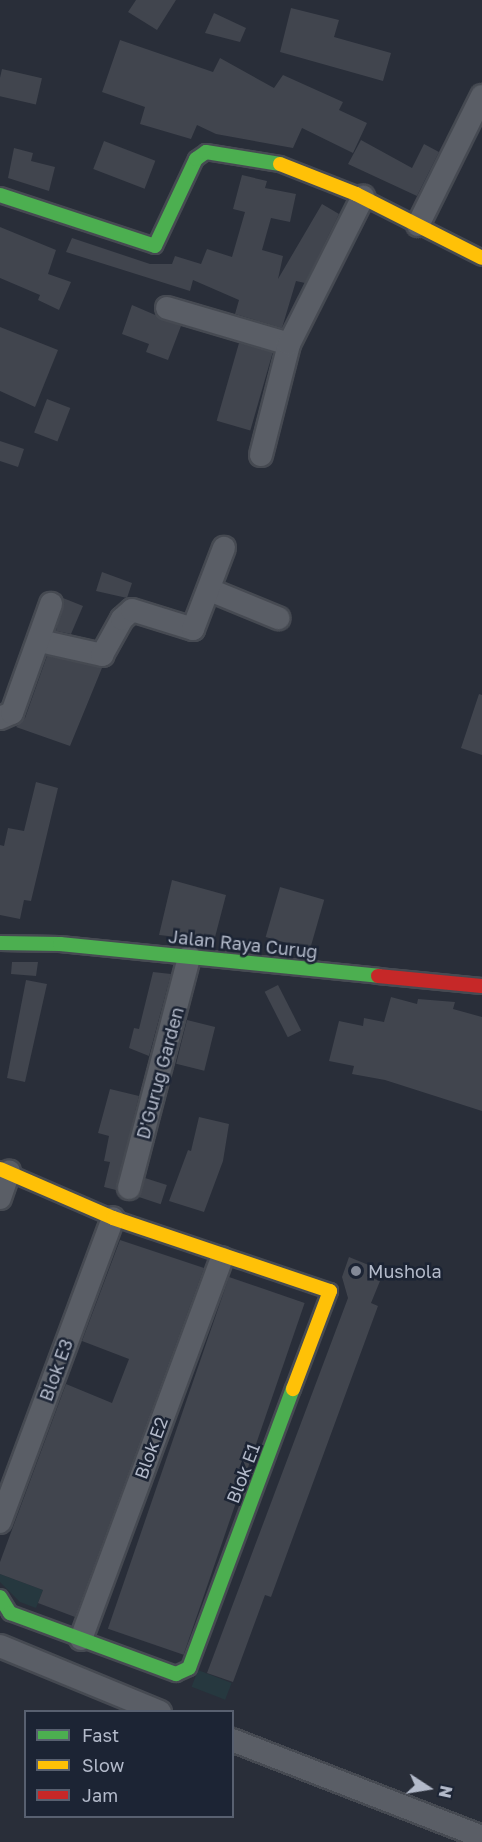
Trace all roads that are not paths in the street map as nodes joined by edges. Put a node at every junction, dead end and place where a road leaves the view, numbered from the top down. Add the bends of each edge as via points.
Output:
1 (482, 96) edge
2 (363, 196) junction
3 (1, 198) edge
4 (418, 225) junction
5 (482, 258) edge
6 (167, 308) dead end
7 (289, 344) junction
8 (261, 455) dead end
9 (224, 548) dead end
10 (210, 590) junction
11 (51, 604) dead end
12 (278, 618) dead end
13 (40, 641) junction
14 (0, 718) edge
15 (0, 943) edge
16 (189, 957) junction
17 (482, 986) edge
18 (5, 1171) edge
19 (129, 1188) dead end
20 (0, 1198) edge
21 (113, 1218) junction
22 (222, 1258) junction
23 (0, 1522) edge
24 (0, 1598) edge
25 (81, 1639) junction
26 (0, 1646) edge
27 (155, 1710) edge
28 (234, 1741) edge
29 (482, 1837) edge

1 - 4 street
2 - 3 street via 276,162 206,152 196,159 161,241 148,247
2 - 4 street
2 - 7 street
4 - 5 street
6 - 7 street
7 - 8 street
9 - 10 street
10 - 12 street
10 - 13 street via 193,629 132,610 122,619 102,655 94,657
11 - 13 street
13 - 14 street via 12,713
15 - 16 street, Jalan Raya Curug via 60,944
16 - 17 street, Jalan Raya Curug
16 - 19 street, D'Gurug Garden
18 - 20 street
18 - 21 street
21 - 22 street
21 - 23 street, Blok E3
22 - 25 street, Blok E2
22 - 25 street, Blok E1 via 330,1291 189,1668 176,1674
24 - 25 street via 10,1613
26 - 27 street
28 - 29 street

